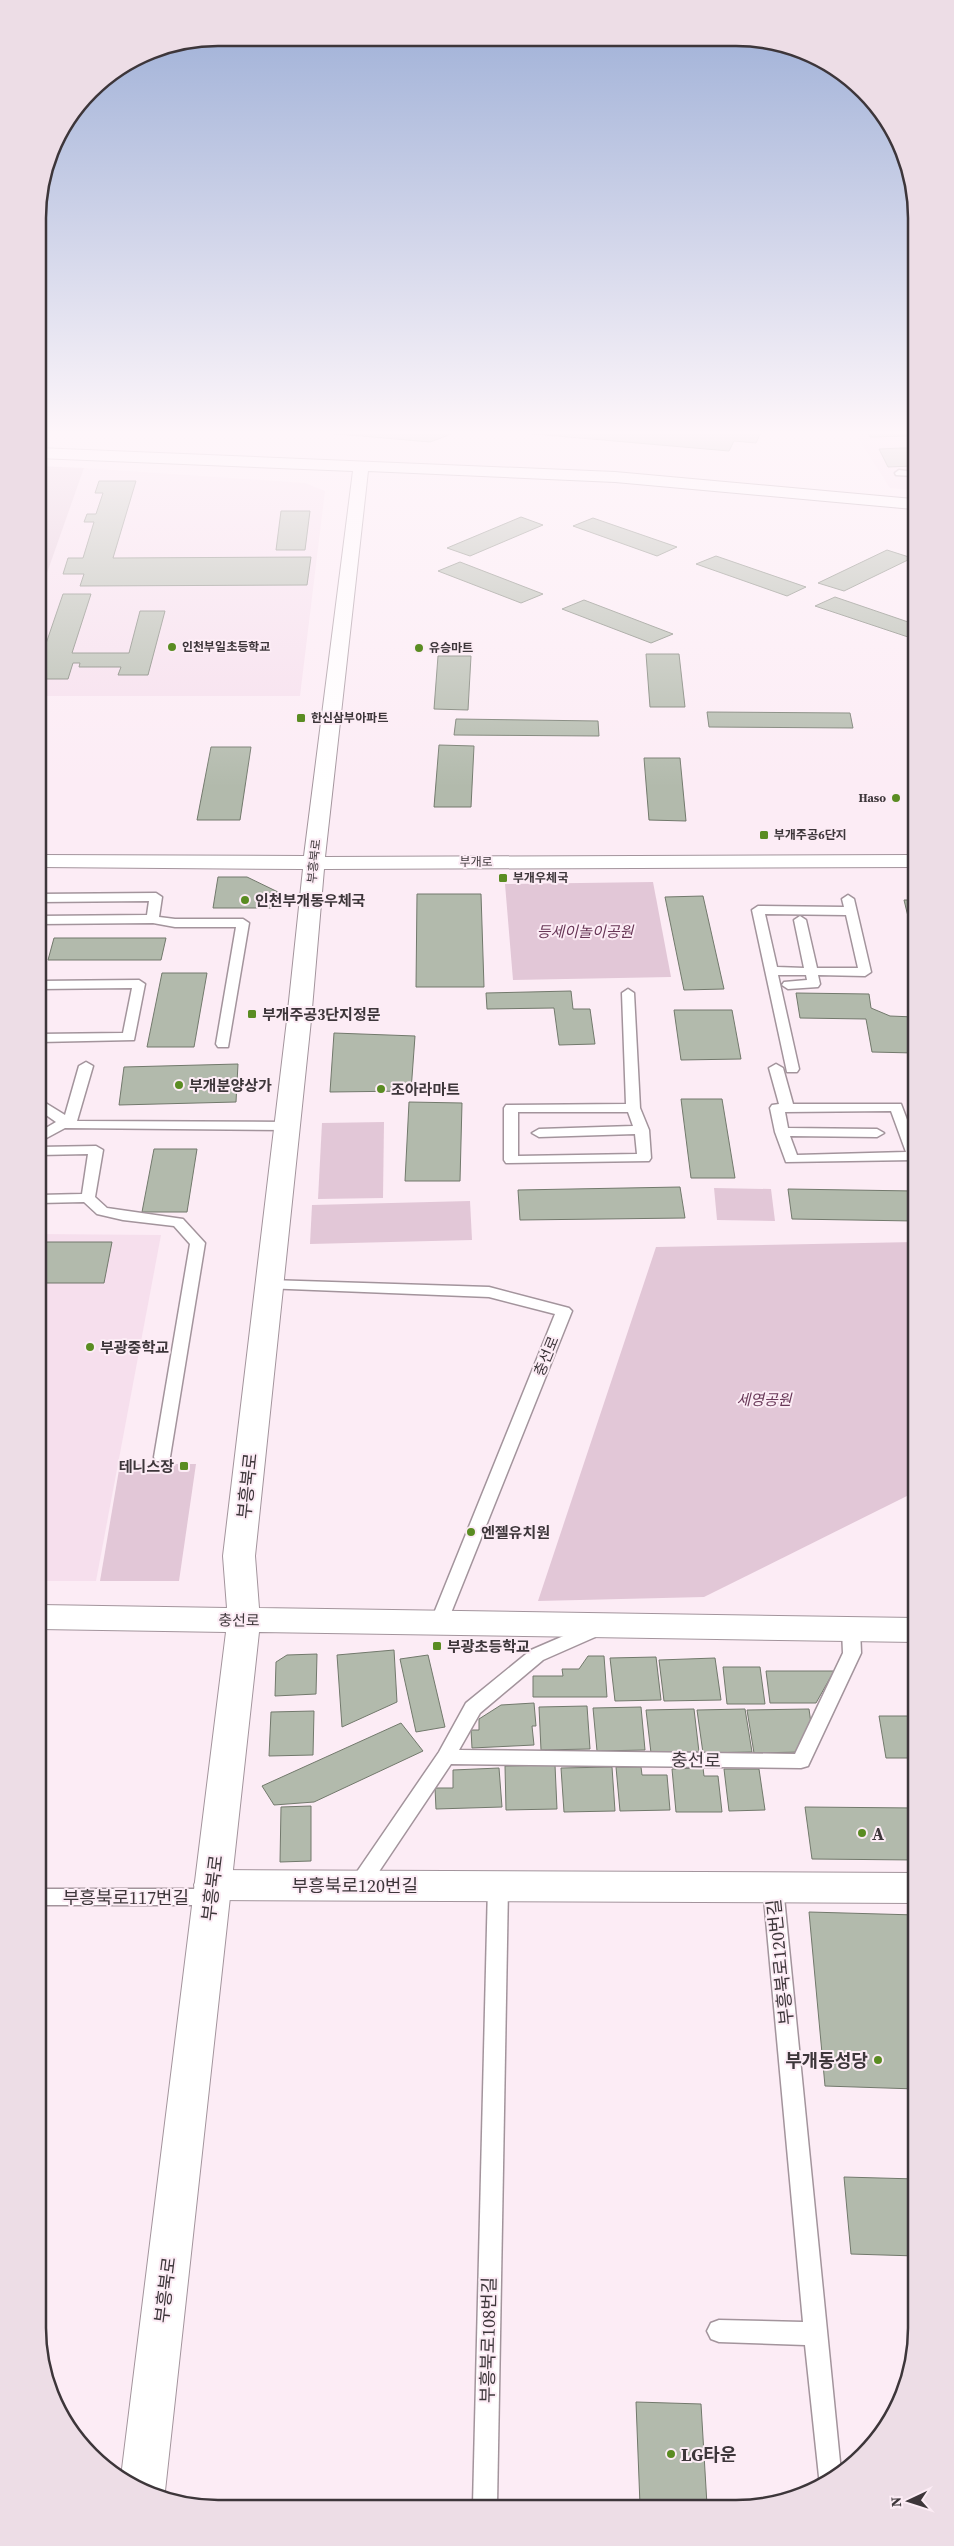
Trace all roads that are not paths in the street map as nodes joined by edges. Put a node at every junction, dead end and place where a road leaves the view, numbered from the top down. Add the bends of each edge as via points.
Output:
1 (352, 549) edge
2 (47, 861) edge
3 (908, 861) edge
4 (314, 863) junction
5 (47, 898) edge
6 (152, 919) junction
7 (47, 920) edge
8 (800, 920) dead end
9 (772, 971) junction
10 (811, 971) junction
11 (47, 985) edge
12 (788, 985) dead end
13 (628, 993) dead end
14 (47, 1038) edge
15 (223, 1044) dead end
16 (86, 1066) dead end
17 (776, 1068) dead end
18 (792, 1068) dead end
19 (633, 1108) junction
20 (787, 1108) junction
21 (47, 1109) edge
22 (67, 1124) junction
23 (287, 1126) junction
24 (642, 1130) junction
25 (782, 1132) junction
26 (539, 1133) dead end
27 (877, 1133) dead end
28 (47, 1134) edge
29 (908, 1138) edge
30 (47, 1151) edge
31 (908, 1156) edge
32 (88, 1198) junction
33 (47, 1199) edge
34 (269, 1285) junction
35 (162, 1457) dead end
36 (46, 1617) edge
37 (244, 1620) junction
38 (439, 1623) junction
39 (604, 1626) junction
40 (850, 1629) junction
41 (907, 1630) edge
42 (446, 1758) junction
43 (359, 1885) junction
44 (498, 1886) junction
45 (772, 1887) junction
46 (907, 1888) edge
47 (212, 1891) junction
48 (46, 1897) edge
49 (720, 2331) dead end
50 (816, 2334) junction
51 (829, 2472) edge
52 (143, 2482) edge
53 (485, 2500) edge

1 - 4 street, 부흥북로
2 - 4 street, 부개로
3 - 4 street, 부개로
4 - 23 street, 부흥북로
5 - 6 lane via 156,897
6 - 7 lane
6 - 15 lane via 175,923 243,923
8 - 10 lane
9 - 10 lane
9 - 10 lane via 758,910 849,905 865,972
9 - 18 lane
10 - 12 lane via 814,984
11 - 14 lane via 139,984 129,1037
13 - 19 lane
16 - 22 lane
17 - 20 lane
19 - 24 lane
19 - 24 lane via 511,1108 512,1160 644,1158
20 - 25 lane via 778,1108
20 - 29 lane via 896,1107
21 - 22 lane
22 - 23 lane
22 - 28 lane
23 - 34 street, 부흥북로
24 - 26 lane
25 - 27 lane
25 - 31 lane via 791,1159
30 - 32 lane via 96,1150
32 - 33 lane
32 - 35 lane via 102,1211 178,1222 198,1243
34 - 37 street, 부흥북로 via 239,1556
34 - 38 lane, 충선로 via 489,1292 564,1311
36 - 37 street, 충선로
37 - 38 street, 충선로
37 - 47 street, 부흥북로
38 - 39 street, 충선로
39 - 40 street, 충선로
39 - 42 lane via 537,1654 473,1708
40 - 41 street, 충선로
40 - 42 lane, 충선로 via 852,1653 801,1762
42 - 43 lane
43 - 44 street, 부흥북로120번길
43 - 47 street, 부흥북로120번길
44 - 45 street, 부흥북로120번길
44 - 53 lane, 부흥북로108번길
45 - 46 street, 부흥북로120번길
45 - 50 lane, 부흥북로120번길
47 - 48 lane, 부흥북로117번길
47 - 52 street, 부흥북로
49 - 50 lane
50 - 51 lane

